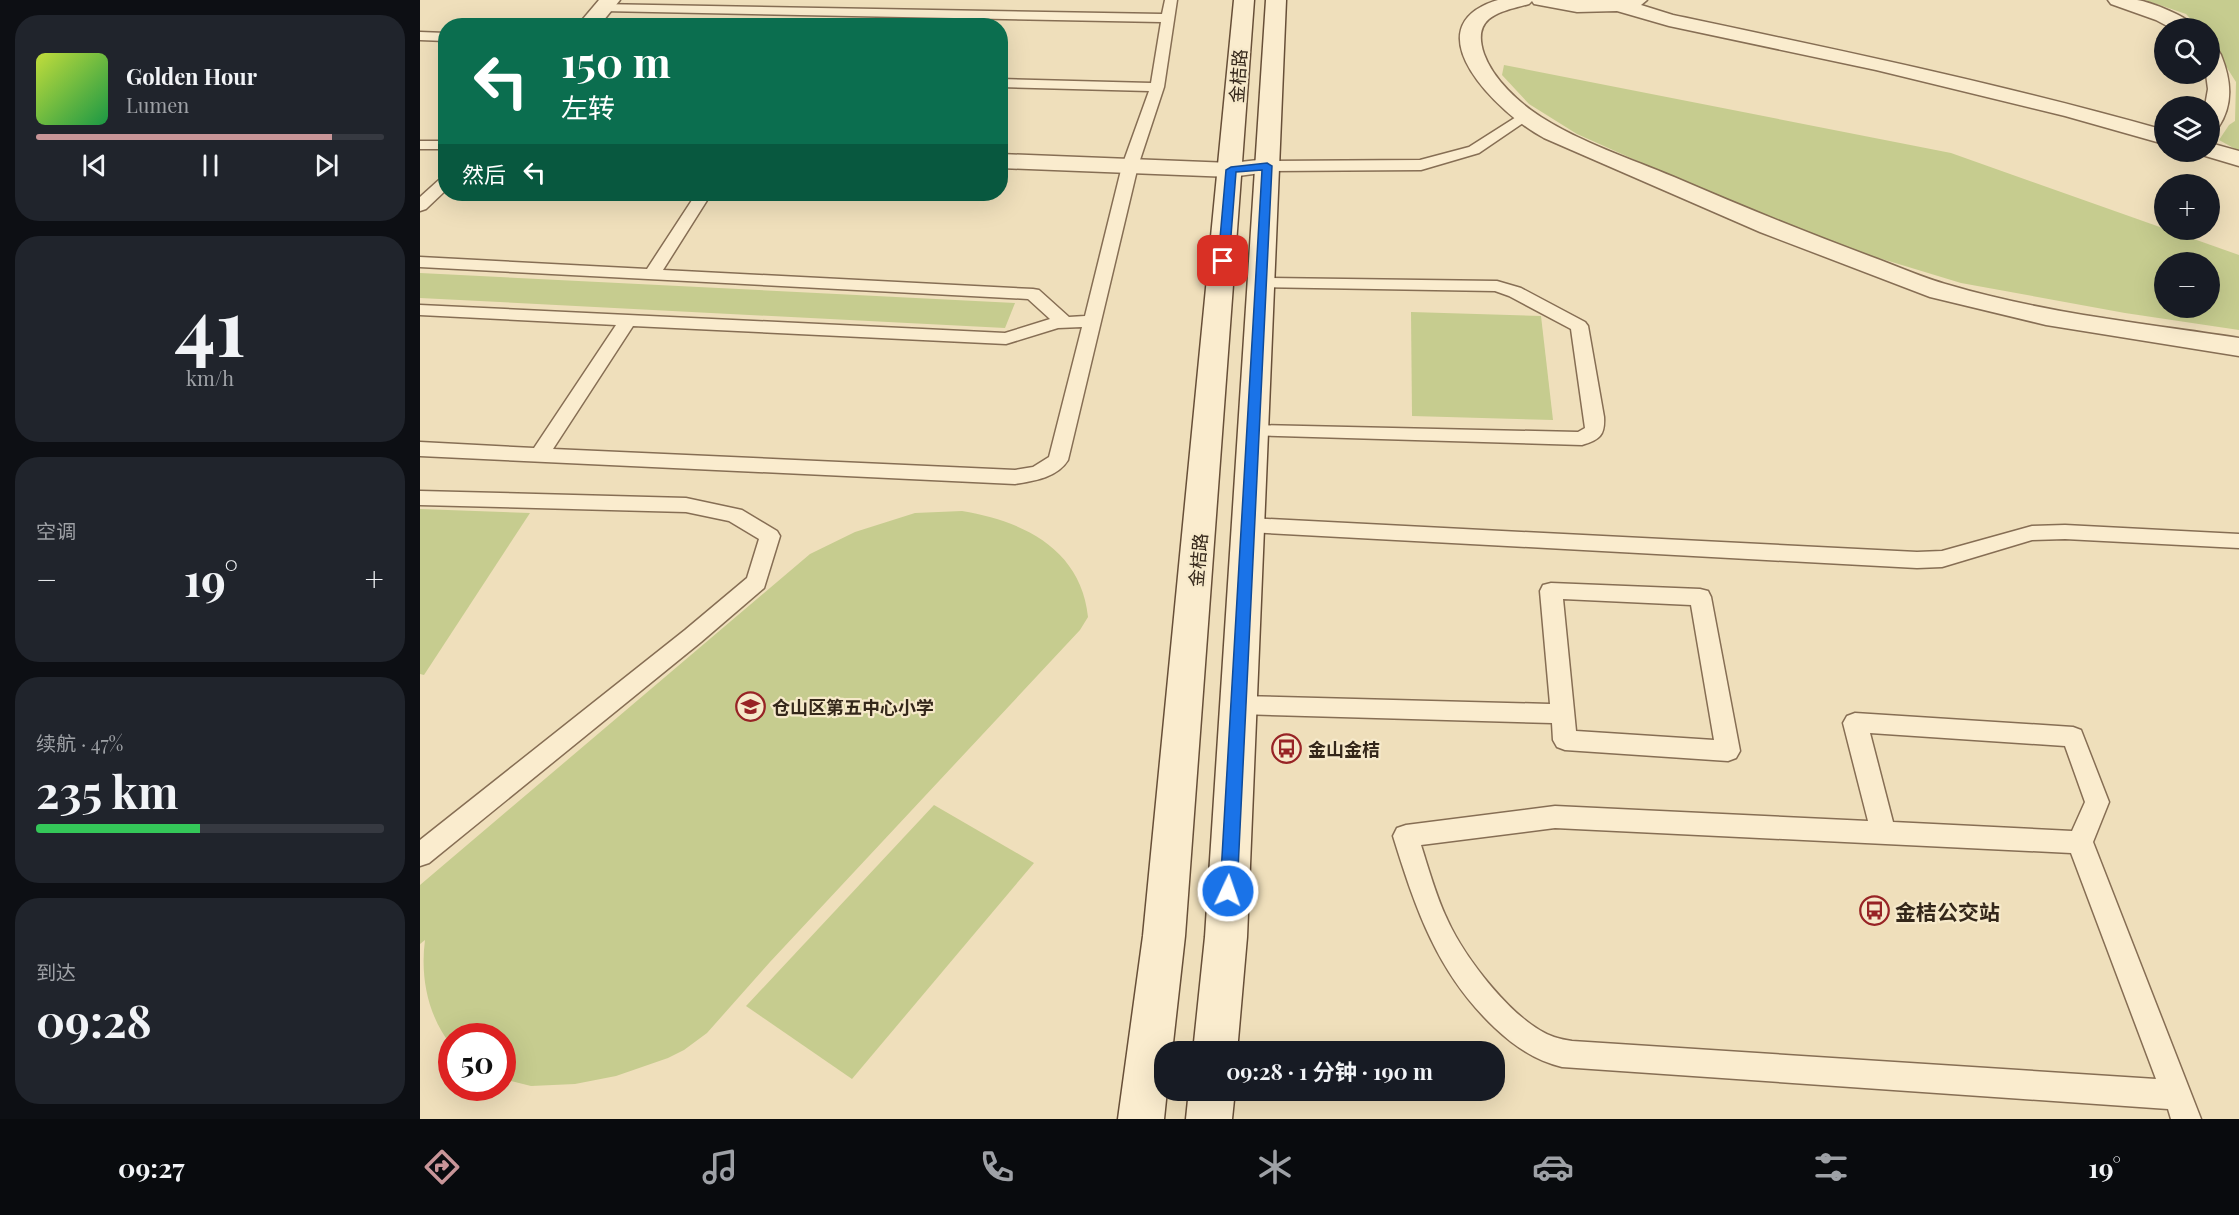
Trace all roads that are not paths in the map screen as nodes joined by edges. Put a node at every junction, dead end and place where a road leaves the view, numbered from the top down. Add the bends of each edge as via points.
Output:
1 (906, 0) edge
2 (1244, 0) edge
3 (1276, 0) edge
4 (1521, 0) edge
5 (1541, 0) edge
6 (2118, 0) edge
7 (1628, 2) edge
8 (607, 4) edge
9 (1169, 9) edge
10 (594, 18) edge
11 (856, 18) edge
12 (893, 18) edge
13 (942, 18) edge
14 (2167, 18) edge
15 (420, 36) edge
16 (438, 37) edge
17 (1008, 83) edge
18 (1158, 87) junction
19 (1524, 116) junction
20 (2154, 134) edge
21 (420, 145) edge
22 (438, 145) edge
23 (2220, 153) edge
24 (2239, 159) edge
25 (1008, 161) edge
26 (1130, 166) junction
27 (1267, 166) junction
28 (1231, 170) junction
29 (438, 189) edge
30 (699, 201) edge
31 (420, 206) edge
32 (420, 262) edge
33 (652, 274) junction
34 (1261, 283) junction
35 (420, 310) edge
36 (627, 321) junction
37 (1092, 321) junction
38 (1064, 322) junction
39 (2239, 347) edge
40 (1253, 431) junction
41 (420, 449) edge
42 (539, 455) junction
43 (420, 498) edge
44 (1248, 525) junction
45 (2239, 541) edge
46 (1239, 705) junction
47 (1562, 714) junction
48 (1884, 834) junction
49 (2080, 842) junction
50 (420, 855) edge
51 (1216, 1041) edge
52 (1211, 1101) edge
53 (2182, 1107) edge
54 (1141, 1119) edge
55 (1209, 1119) edge

1 - 12 lane
2 - 28 main road, 金桔路
3 - 27 main road
4 - 19 main road via 1485,12 1469,32 1488,82
5 - 7 main road via 1590,8
6 - 14 main road
7 - 20 main road via 1669,20 1977,88
8 - 10 main road
8 - 11 lane
9 - 13 lane
9 - 18 lane
15 - 16 lane
17 - 18 lane
18 - 26 lane
19 - 27 lane via 1474,150 1421,165
19 - 39 main road via 1580,146 1668,184 1939,291 2046,317
21 - 22 lane
23 - 24 main road
25 - 26 main road
26 - 28 main road
26 - 37 lane
27 - 28 main road
27 - 34 main road
28 - 54 main road, 金桔路 via 1164,936
29 - 31 lane
30 - 33 lane
32 - 33 lane
33 - 38 lane via 1033,294
34 - 40 main road
34 - 40 lane via 1497,286 1515,292 1579,326 1595,431 1582,439
35 - 36 lane
36 - 38 lane via 1006,339
36 - 42 lane
37 - 38 lane
37 - 42 lane via 1058,460 1038,473 1015,477
40 - 44 main road
41 - 42 lane
43 - 50 lane via 686,505 735,515 770,536 756,582
44 - 45 lane via 1917,560 1942,559 2032,533
44 - 46 main road
46 - 47 lane
46 - 51 main road
47 - 47 lane via 1551,591 1700,597 1728,751 1565,740
48 - 49 lane
48 - 49 lane via 1855,723 2073,737 2097,802
48 - 53 lane via 1555,817 1406,836 1435,924 1463,970 1502,1016 1546,1048 1584,1056
49 - 53 lane
52 - 55 main road

